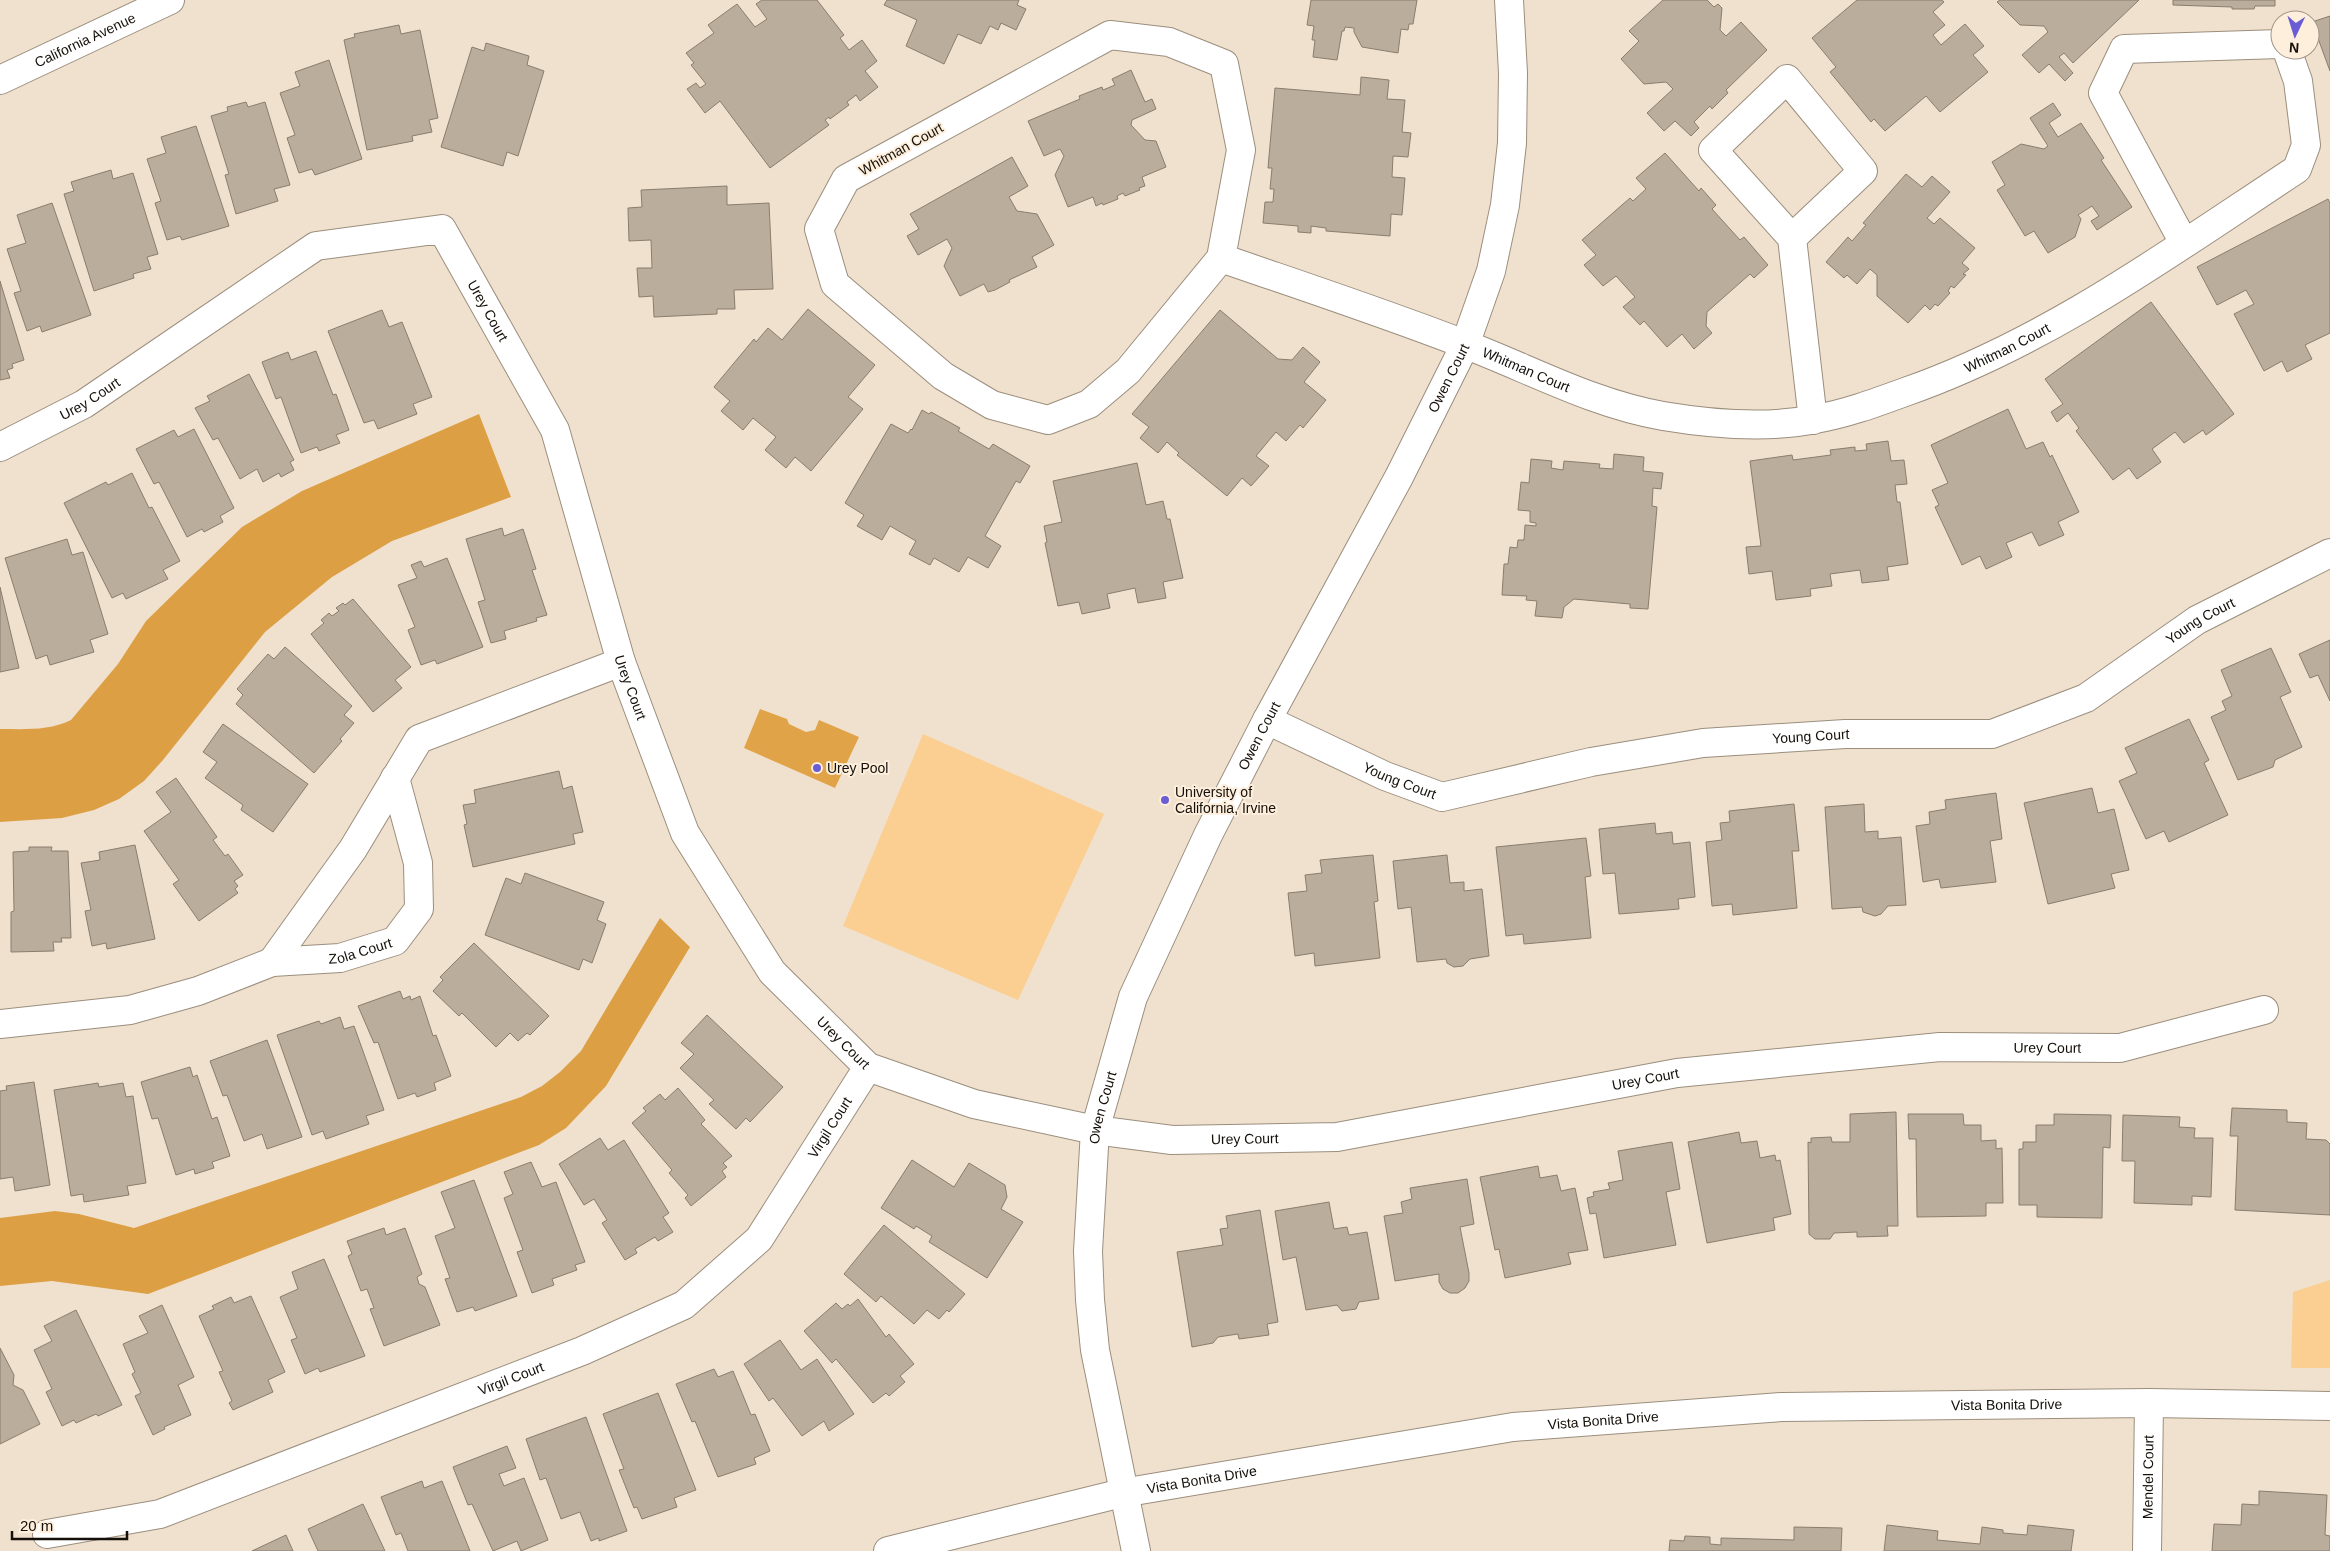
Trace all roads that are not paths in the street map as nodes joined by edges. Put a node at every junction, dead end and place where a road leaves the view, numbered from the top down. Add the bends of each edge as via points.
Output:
1 (170, 0) edge
2 (1509, 0) edge
3 (2270, 44) edge
4 (2291, 60) edge
5 (0, 80) edge
6 (1792, 238) junction
7 (2184, 243) junction
8 (1220, 258) junction
9 (1466, 345) junction
10 (1813, 420) junction
11 (0, 447) edge
12 (2330, 553) edge
13 (621, 662) junction
14 (1267, 720) junction
15 (395, 778) junction
16 (272, 962) junction
17 (2264, 1010) dead end
18 (0, 1024) edge
19 (868, 1066) junction
20 (1095, 1130) junction
21 (2149, 1404) junction
22 (2330, 1406) edge
23 (1122, 1493) junction
24 (47, 1534) dead end
25 (888, 1551) edge
26 (1136, 1551) edge
27 (2147, 1551) edge

1 - 5 street, California Avenue
2 - 9 street, Owen Court via 1513,73 1506,196 1491,271
3 - 7 street via 2124,49 2103,93
4 - 7 street, Whitman Court via 2298,81 2306,145 2297,169
6 - 6 street via 1863,172 1787,79 1713,150
6 - 10 street
7 - 10 street, Whitman Court via 2020,344 1938,380
8 - 8 street, Whitman Court via 1241,150 1224,64 1169,42 1110,35 846,179 819,230 835,284 943,376 992,405 1048,420 1089,404 1128,371
8 - 9 street, Whitman Court
9 - 10 street, Whitman Court via 1576,392 1660,416 1739,425
9 - 14 street, Owen Court
11 - 13 street, Urey Court via 84,404 316,246 442,228 555,430
12 - 14 street, Young Court via 2197,620 2086,698 1992,734 1845,734 1703,743 1591,762 1442,797 1385,776
13 - 15 street via 419,739
13 - 19 street, Urey Court via 685,833 772,972
14 - 20 street, Owen Court via 1208,835 1133,997
15 - 16 street via 353,849
15 - 16 street, Zola Court via 418,863 419,909 395,941 340,958
16 - 18 street, Zola Court via 198,991 130,1010
17 - 20 street, Urey Court via 2120,1048 1940,1047 1677,1073 1337,1137 1172,1140
19 - 20 street, Urey Court via 974,1104
19 - 24 street, Virgil Court via 759,1239 684,1305 582,1351 160,1514
20 - 23 street, Owen Court via 1088,1251 1090,1300 1095,1350
21 - 22 street, Vista Bonita Drive
21 - 23 street, Vista Bonita Drive via 1782,1407 1513,1427
21 - 27 street, Mendel Court
23 - 25 street, Vista Bonita Drive
23 - 26 street, Owen Court

